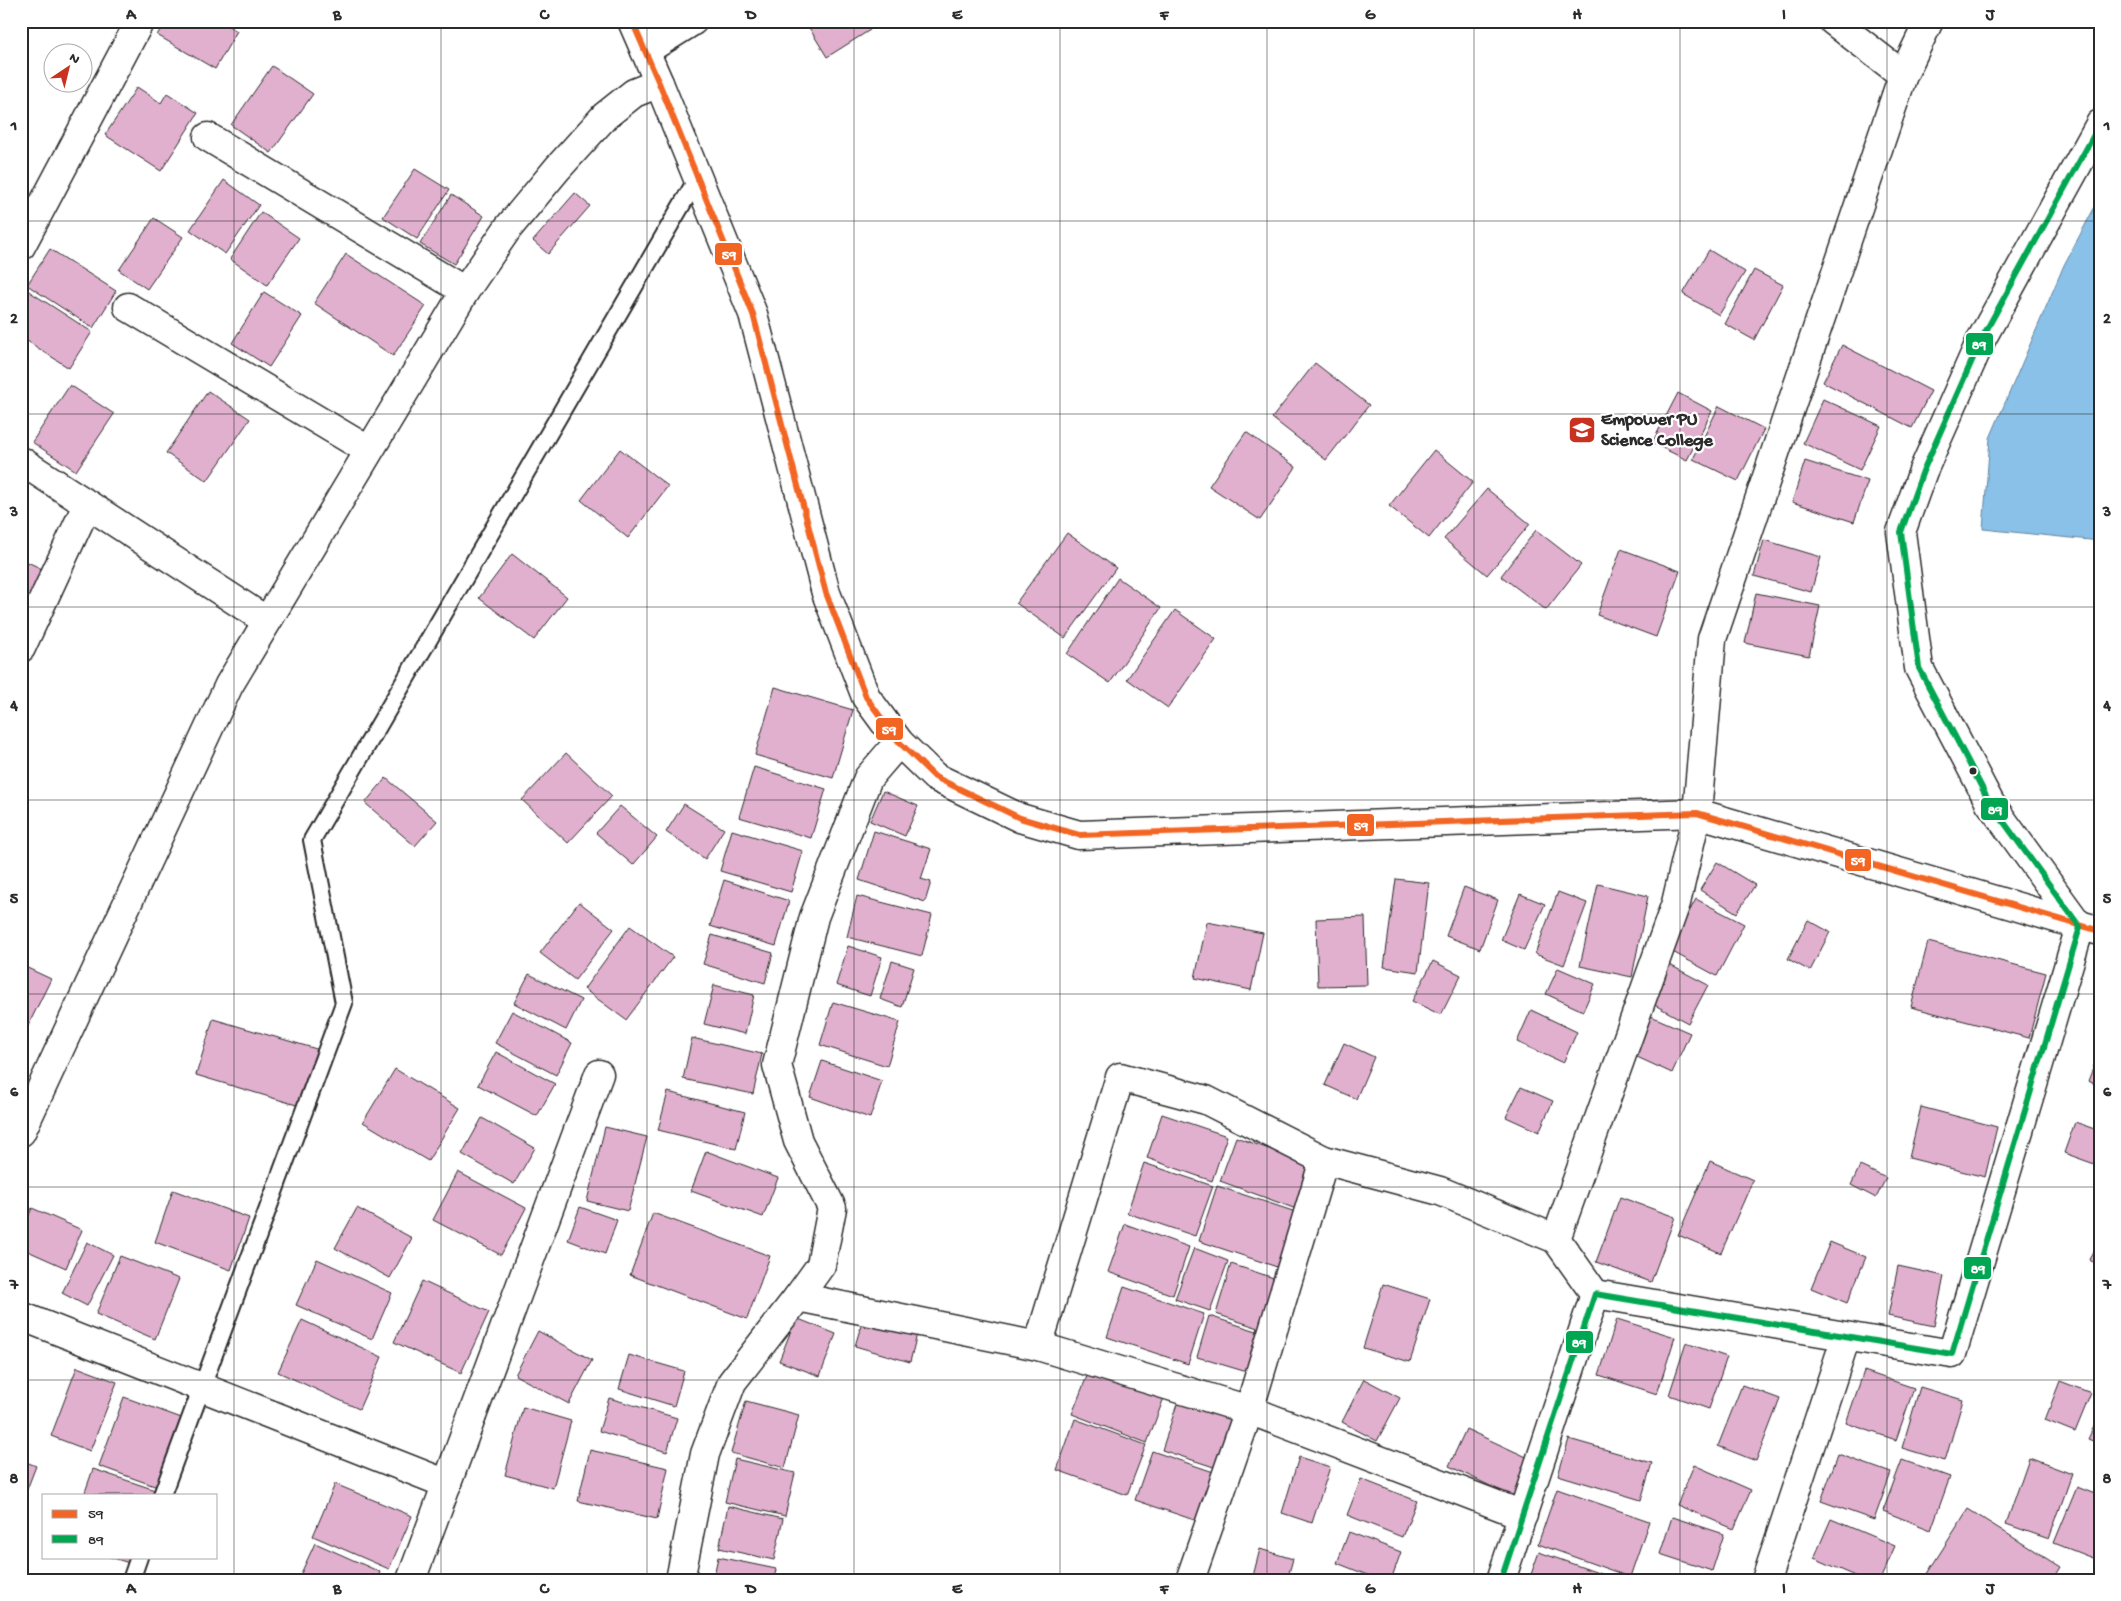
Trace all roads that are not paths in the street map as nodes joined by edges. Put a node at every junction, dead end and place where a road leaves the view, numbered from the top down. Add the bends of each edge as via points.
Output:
1 (140, 21) edge
2 (632, 21) edge
3 (693, 21) edge
4 (1833, 21) edge
5 (1930, 21) edge
6 (644, 51) junction
7 (1903, 75) junction
8 (660, 83) junction
9 (2100, 124) edge
10 (208, 137) dead end
11 (698, 177) junction
12 (21, 246) edge
13 (465, 291) junction
14 (128, 307) dead end
15 (368, 450) junction
16 (21, 462) edge
17 (87, 505) junction
18 (267, 621) junction
19 (21, 648) edge
20 (899, 742) junction
21 (1697, 813) junction
22 (2090, 929) edge
23 (599, 1074) dead end
24 (21, 1132) edge
25 (1324, 1160) junction
26 (1556, 1239) junction
27 (1595, 1294) junction
28 (798, 1298) junction
29 (21, 1316) edge
30 (1846, 1336) junction
31 (1038, 1346) junction
32 (202, 1388) junction
33 (1249, 1410) junction
34 (446, 1484) junction
35 (162, 1494) edge
36 (1523, 1515) junction
37 (139, 1558) edge
38 (131, 1580) edge
39 (411, 1580) edge
40 (680, 1580) edge
41 (1190, 1580) edge
42 (1501, 1580) edge
43 (1766, 1580) edge

1 - 12 street
2 - 6 street
3 - 6 street
4 - 7 street
5 - 7 street
6 - 8 street
7 - 21 street via 1712,639
8 - 11 street
8 - 13 street via 634,93 605,116 508,228
9 - 22 street via 1982,338 1923,471 1901,532 1919,668 1990,802
10 - 13 street
11 - 20 street via 753,314 826,593 866,697
11 - 32 lane via 312,840 344,1003
13 - 15 street
14 - 15 street
15 - 18 street
16 - 17 street
17 - 18 street
17 - 19 street
18 - 24 street via 229,685
20 - 21 street via 936,777 1020,818 1079,835
20 - 28 street via 868,778 818,908 777,1064 798,1141 832,1208 821,1264
21 - 22 street
21 - 26 street via 1676,903
22 - 30 street via 1952,1354
23 - 34 street
25 - 26 street via 1440,1191
25 - 31 street via 1206,1100 1120,1077
25 - 33 street
26 - 27 street
27 - 30 street
27 - 36 street
28 - 31 street
28 - 40 street via 732,1382 705,1454
29 - 32 street
30 - 43 street
31 - 33 street
32 - 34 street
32 - 35 lane
33 - 36 street
33 - 41 street
34 - 39 street
36 - 42 street
37 - 38 lane

